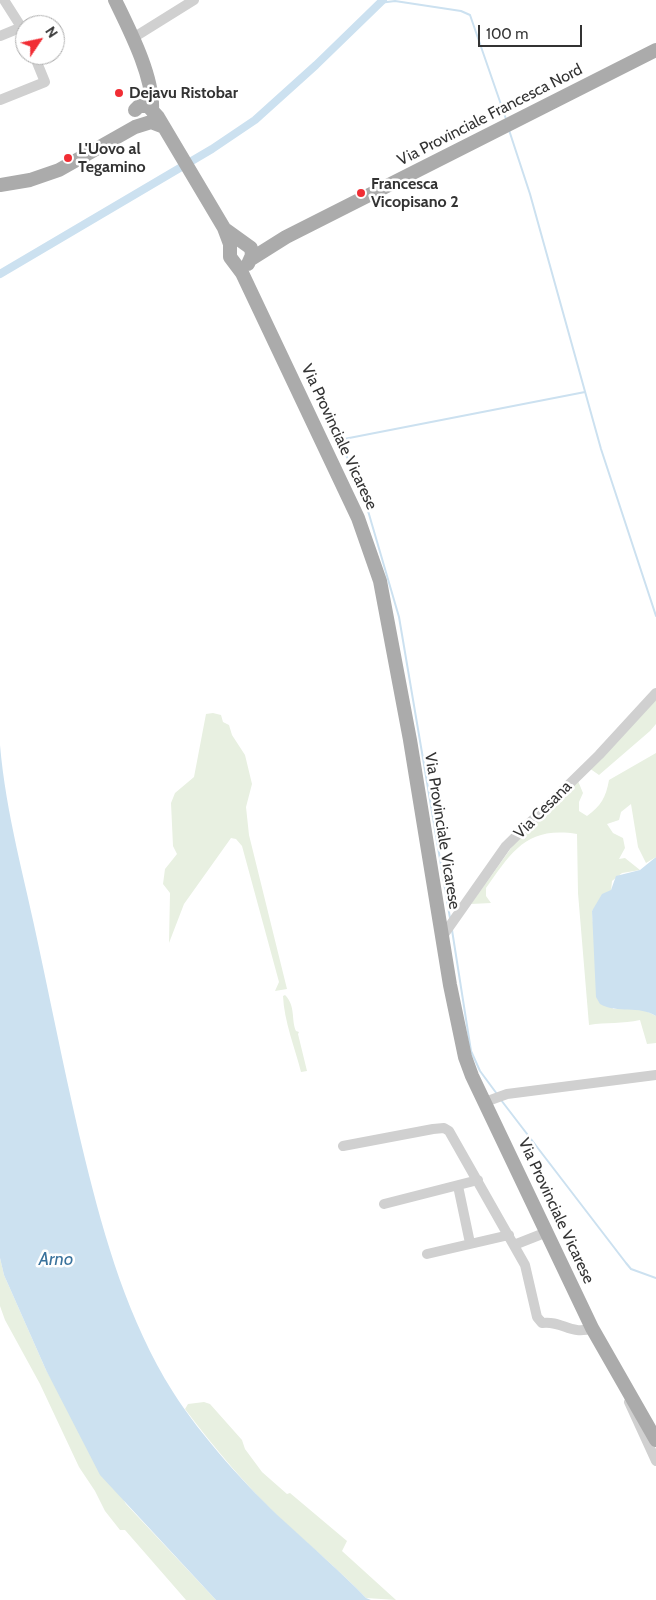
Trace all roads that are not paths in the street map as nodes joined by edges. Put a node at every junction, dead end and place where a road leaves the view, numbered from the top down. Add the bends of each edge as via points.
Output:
1 (4, 0) edge
2 (115, 0) edge
3 (194, 0) edge
4 (15, 17) edge
5 (15, 32) edge
6 (0, 36) edge
7 (133, 38) junction
8 (656, 50) edge
9 (38, 65) edge
10 (145, 73) junction
11 (0, 100) edge
12 (135, 112) junction
13 (150, 117) junction
14 (117, 136) junction
15 (0, 185) edge
16 (243, 254) junction
17 (656, 693) edge
18 (448, 928) junction
19 (656, 1076) edge
20 (495, 1098) junction
21 (343, 1146) dead end
22 (478, 1180) junction
23 (458, 1186) junction
24 (384, 1204) dead end
25 (547, 1232) junction
26 (509, 1235) junction
27 (470, 1243) junction
28 (514, 1245) junction
29 (427, 1254) dead end
30 (592, 1328) junction
31 (618, 1376) junction
32 (656, 1429) edge
33 (656, 1440) edge
34 (656, 1462) edge

1 - 4 street
2 - 7 main road
3 - 7 street
5 - 6 street
7 - 10 main road
8 - 16 main road, Via Provinciale Francesca Nord via 286,237
9 - 11 street via 45,82
10 - 12 main road
10 - 13 main road via 151,94
12 - 13 main road via 142,105 148,106
12 - 14 main road
13 - 14 main road
13 - 16 main road via 166,130
14 - 15 main road via 59,170 30,180
16 - 18 main road, Via Provinciale Vicarese via 248,285 347,494 373,558 382,588
17 - 18 street, Via Cesana via 599,755 506,846
18 - 20 main road, Via Provinciale Vicarese via 465,1057
19 - 20 street
20 - 25 main road, Via Provinciale Vicarese
21 - 22 street via 444,1128 453,1135
22 - 23 street
22 - 26 street
23 - 24 street
23 - 27 street
25 - 28 street
25 - 30 main road, Via Provinciale Vicarese
26 - 27 street
26 - 28 street
27 - 29 street
28 - 30 street via 525,1265 537,1317 542,1323 550,1322 575,1332
30 - 31 main road, Via Provinciale Vicarese
31 - 32 main road, Via Provinciale Vicarese
31 - 33 main road, Via Provinciale Vicarese
31 - 34 street, Via Provinciale Vicarese

